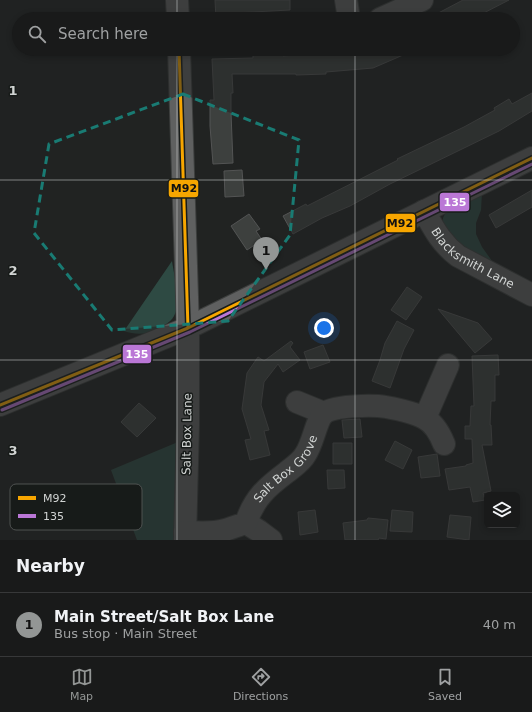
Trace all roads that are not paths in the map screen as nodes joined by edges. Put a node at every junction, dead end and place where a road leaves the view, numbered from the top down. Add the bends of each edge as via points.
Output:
1 (177, 0) edge
2 (346, 0) edge
3 (422, 0) edge
4 (178, 12) edge
5 (348, 12) edge
6 (395, 12) edge
7 (179, 56) edge
8 (532, 158) edge
9 (424, 212) junction
10 (532, 295) edge
11 (188, 328) junction
12 (448, 365) dead end
13 (297, 402) dead end
14 (0, 405) edge
15 (324, 413) junction
16 (425, 418) junction
17 (444, 444) dead end
18 (246, 523) junction
19 (185, 536) edge
20 (271, 540) edge

1 - 4 street
2 - 5 street
3 - 6 street
7 - 11 street, Salt Box Lane
8 - 9 street
9 - 10 street, Blacksmith Lane via 447,247 458,256
9 - 11 street
11 - 14 street
11 - 19 street, Salt Box Lane
12 - 16 street
13 - 15 street
15 - 16 street via 346,407 373,406
15 - 18 street, Salt Box Grove via 305,455 298,464 269,486 256,501
16 - 17 street via 440,434
18 - 19 street via 224,530
18 - 20 street

